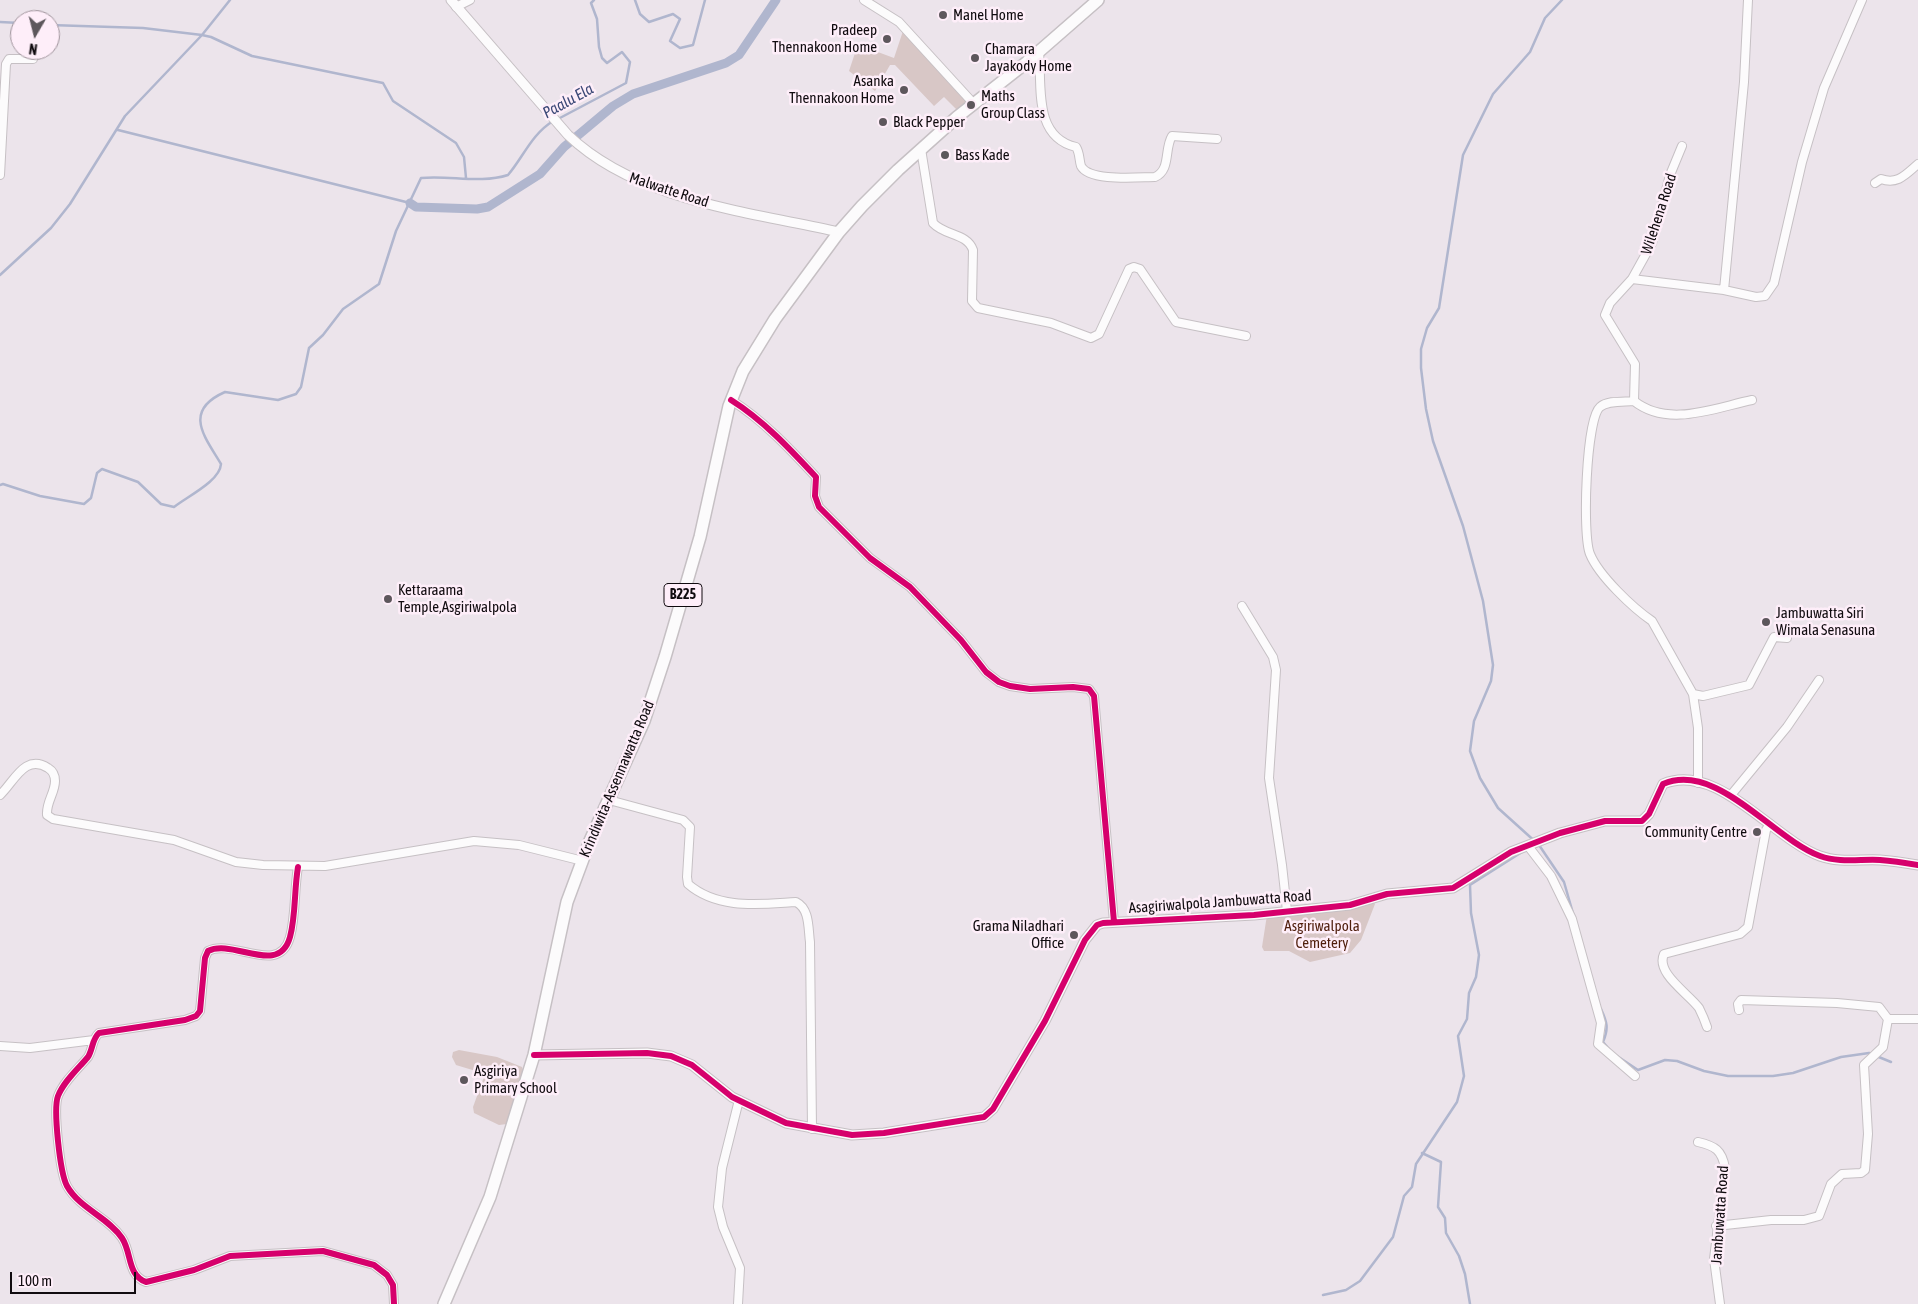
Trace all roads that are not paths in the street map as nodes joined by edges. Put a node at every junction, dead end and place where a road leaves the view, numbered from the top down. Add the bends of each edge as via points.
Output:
1 (470, 0) edge
2 (864, 0) edge
3 (1098, 0) edge
4 (1748, 0) edge
5 (1862, 0) edge
6 (453, 4) edge
7 (1039, 52) junction
8 (10, 59) edge
9 (974, 104) junction
10 (1217, 139) dead end
11 (1682, 146) dead end
12 (921, 150) junction
13 (1918, 164) edge
14 (0, 175) edge
15 (1875, 183) dead end
16 (839, 232) junction
17 (1632, 279) junction
18 (1724, 290) junction
19 (1246, 336) dead end
20 (731, 400) junction
21 (1752, 400) dead end
22 (1634, 401) junction
23 (1242, 606) dead end
24 (1787, 638) dead end
25 (1819, 680) dead end
26 (1693, 694) junction
27 (1698, 783) junction
28 (0, 796) edge
29 (1731, 796) junction
30 (609, 800) junction
31 (1770, 824) junction
32 (1528, 846) junction
33 (582, 861) junction
34 (1918, 865) edge
35 (298, 867) junction
36 (1287, 911) junction
37 (1114, 922) junction
38 (1739, 1010) dead end
39 (1888, 1019) junction
40 (1918, 1019) edge
41 (1707, 1027) dead end
42 (94, 1040) junction
43 (0, 1046) edge
44 (534, 1055) junction
45 (1635, 1076) dead end
46 (739, 1100) junction
47 (812, 1129) junction
48 (1698, 1142) dead end
49 (1716, 1226) junction
50 (394, 1304) edge
51 (444, 1304) edge
52 (738, 1304) edge
53 (1720, 1304) edge

1 - 6 street
2 - 9 street via 899,22
3 - 7 main road, Krindiwita-Assennawatta Road / B225
4 - 18 street via 1744,82
5 - 18 street via 1824,88 1802,162 1774,283 1765,296
6 - 16 street, Malwatte Road via 568,135 627,177 704,202
7 - 9 main road, Krindiwita-Assennawatta Road / B225
7 - 10 street via 1045,123 1054,137 1076,147 1086,172 1109,177 1155,177 1165,168 1172,136
8 - 14 street via 6,64
9 - 12 main road, Krindiwita-Assennawatta Road / B225
11 - 17 street, Wilehena Road via 1670,176 1652,243
12 - 16 main road, Krindiwita-Assennawatta Road / B225
12 - 19 street via 933,223 939,229 971,243 972,301 978,308 1051,323 1091,338 1099,334 1129,269 1134,267 1140,269 1176,322
13 - 15 street via 1899,180 1881,179
16 - 20 main road, Krindiwita-Assennawatta Road / B225 via 775,320 743,371
17 - 18 street
17 - 22 street, Wilehena Road via 1610,303 1605,315 1635,364
20 - 30 main road, Krindiwita-Assennawatta Road / B225 via 700,537 665,658 644,721
20 - 37 street via 792,450 816,477 815,496 819,507 870,558 910,587 961,640 986,672 1010,686 1089,689 1094,696
21 - 22 street via 1666,416 1643,408
22 - 26 street via 1607,404 1600,407 1593,417 1585,529 1590,554 1602,574 1652,621
23 - 36 street via 1273,657 1276,670 1269,778
24 - 26 street via 1774,637 1749,685 1703,696
25 - 29 street via 1787,727
26 - 27 street via 1698,728
27 - 29 street, Asagiriwalpola Jambuwatta Road
27 - 32 street, Asagiriwalpola Jambuwatta Road via 1687,779 1664,784 1642,821 1605,821 1582,826
28 - 35 street via 27,765 34,762 53,772 54,787 46,808 53,819 174,840 236,862
29 - 31 street, Asagiriwalpola Jambuwatta Road
30 - 33 main road, Krindiwita-Assennawatta Road / B225
30 - 47 street via 683,820 690,827 687,877 688,884 694,889 740,904 796,902 802,905 810,942
31 - 34 street, Asagiriwalpola Jambuwatta Road via 1803,849 1821,857
31 - 41 street via 1766,830 1748,927 1740,934 1664,954 1662,960 1673,980 1699,1008
32 - 36 street, Asagiriwalpola Jambuwatta Road via 1511,852 1452,888 1388,894 1350,905
32 - 45 street via 1551,876 1572,919 1601,1024 1598,1044
33 - 35 street via 519,846 474,841 325,866
33 - 44 main road, Krindiwita-Assennawatta Road / B225 via 567,902
35 - 42 street via 291,933 280,952 261,956 226,947 213,948 205,958 202,1003 196,1016 156,1026 99,1034
36 - 37 street, Asagiriwalpola Jambuwatta Road
37 - 47 street, Asagiriwalpola Jambuwatta Road via 1097,925 1085,940 1045,1021 1001,1097 984,1116 884,1133 852,1135
38 - 39 street via 1741,1000 1837,1003 1879,1007
39 - 40 street
39 - 49 street via 1883,1047 1864,1065 1868,1134 1865,1170 1842,1174 1831,1184 1819,1216 1804,1220
42 - 43 street via 30,1048
42 - 50 street via 89,1055 58,1095 55,1110 62,1164 66,1184 80,1203 121,1236 138,1279 146,1282 164,1278 230,1256 323,1250 374,1266 387,1275 393,1285
44 - 46 street, Asagiriwalpola Jambuwatta Road via 647,1053 671,1056 692,1065
44 - 51 main road, Krindiwita-Assennawatta Road / B225 via 490,1197
46 - 47 street, Asagiriwalpola Jambuwatta Road via 786,1123
46 - 52 street via 718,1191 723,1227 740,1268
48 - 49 street, Jambuwatta Road via 1716,1147 1723,1155 1725,1168
49 - 53 street, Jambuwatta Road via 1714,1259

